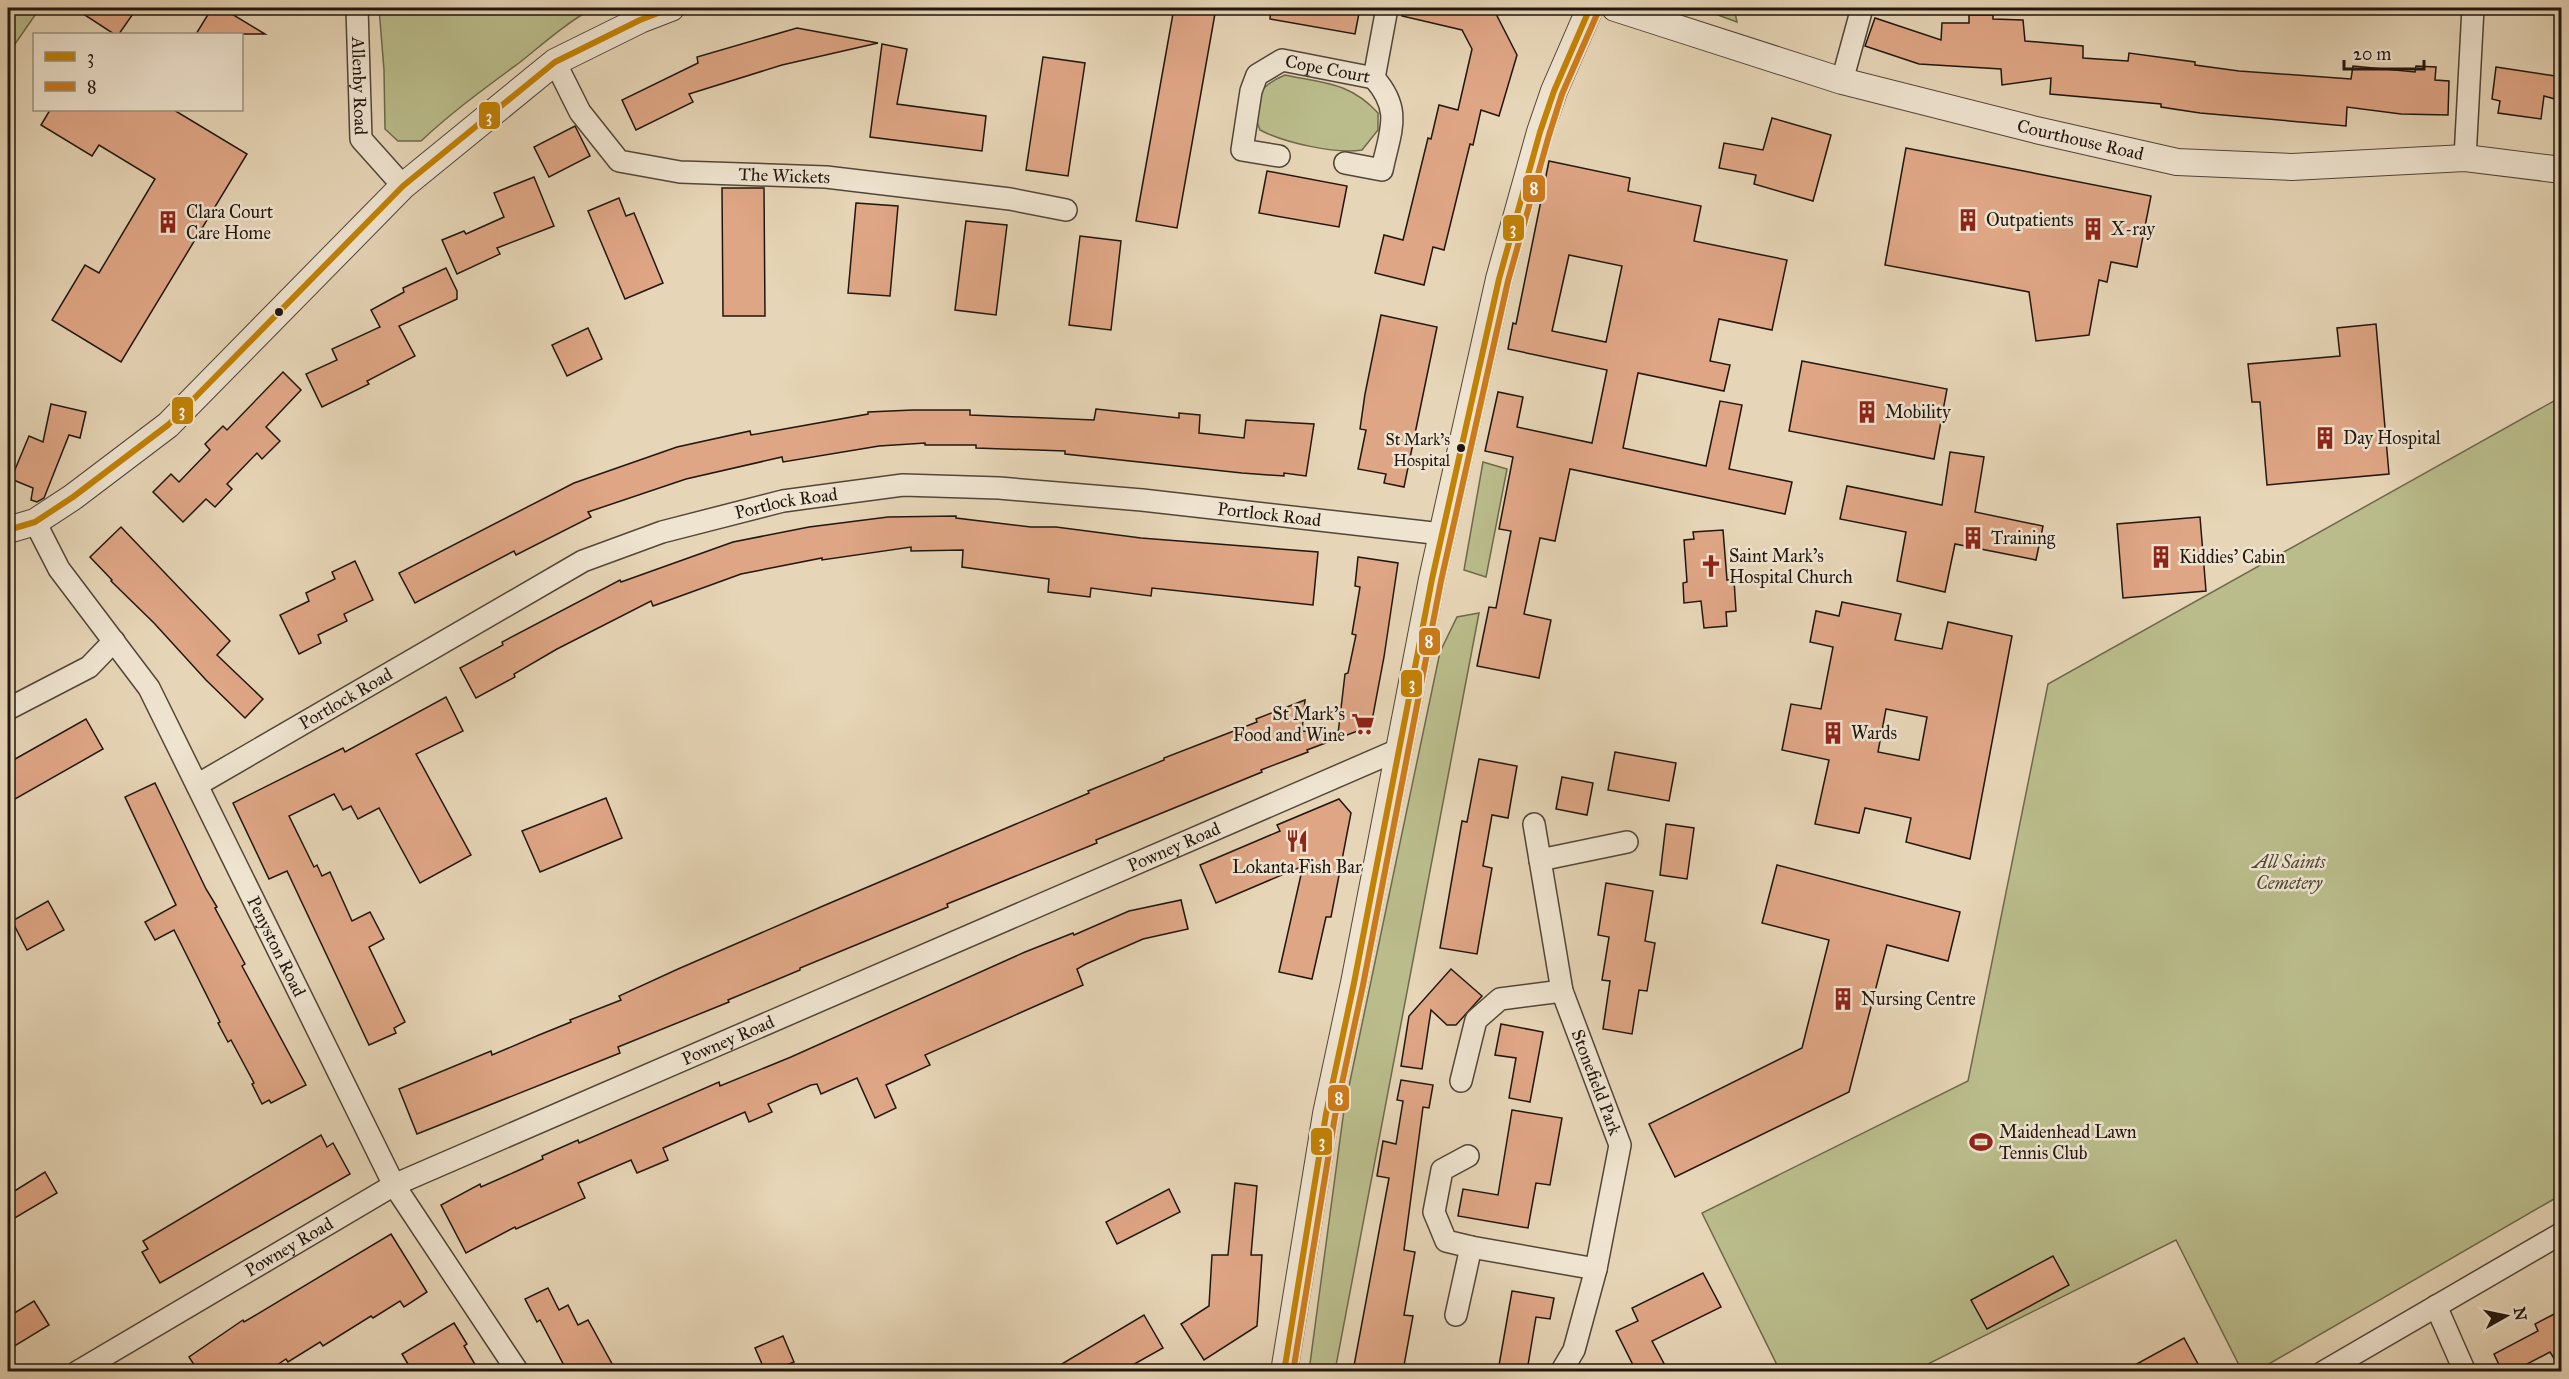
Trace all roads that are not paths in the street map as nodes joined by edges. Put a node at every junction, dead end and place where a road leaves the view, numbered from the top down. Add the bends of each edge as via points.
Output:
1 (357, 8) edge
2 (670, 8) edge
3 (1388, 8) edge
4 (1590, 8) edge
5 (1615, 8) edge
6 (1862, 8) edge
7 (2473, 8) edge
8 (555, 62) junction
9 (1374, 78) junction
10 (1842, 81) junction
11 (1279, 156) dead end
12 (2465, 158) junction
13 (1345, 163) dead end
14 (2562, 170) edge
15 (403, 186) junction
16 (1066, 210) dead end
17 (36, 522) junction
18 (8, 530) edge
19 (1442, 534) junction
20 (114, 641) junction
21 (8, 709) edge
22 (1398, 750) junction
23 (197, 785) junction
24 (1534, 824) dead end
25 (1627, 842) dead end
26 (1540, 860) junction
27 (1562, 991) junction
28 (1461, 1081) dead end
29 (1468, 1156) dead end
30 (393, 1185) junction
31 (2562, 1233) edge
32 (1471, 1247) junction
33 (1596, 1269) junction
34 (2436, 1306) junction
35 (1456, 1315) dead end
36 (78, 1371) edge
37 (518, 1371) edge
38 (1284, 1371) edge
39 (1561, 1371) edge
40 (2324, 1371) edge
41 (2465, 1371) edge

1 - 15 street, Allenby Road via 361,139
2 - 8 street
3 - 9 street, Cope Court
4 - 19 street via 1540,132 1498,279
5 - 10 street, Courthouse Road
6 - 10 street
7 - 12 street
8 - 15 street
8 - 16 street, The Wickets via 580,112 619,161 680,172 826,177 1010,199
9 - 11 street, Cope Court via 1282,60 1257,75 1242,150
9 - 13 street via 1394,113 1382,170
10 - 12 street, Courthouse Road via 2177,162 2292,167
12 - 14 street, Courthouse Road
15 - 17 street via 168,424
17 - 18 street
17 - 20 street, Penyston Road via 59,569
19 - 22 street
19 - 23 street, Portlock Road via 999,488 903,485 783,501 662,531 583,561
20 - 21 street via 89,667
20 - 23 street, Penyston Road via 149,688
22 - 30 street, Powney Road
22 - 38 street via 1326,1114
23 - 30 street, Penyston Road
24 - 26 street, Stonefield Park
25 - 26 street
26 - 27 street, Stonefield Park
27 - 28 street via 1500,999 1476,1020
27 - 33 street, Stonefield Park via 1620,1145
29 - 32 street via 1442,1170 1434,1212 1446,1241
30 - 36 street, Powney Road
30 - 37 street, Penyston Road
31 - 34 street
32 - 33 street
32 - 35 street
33 - 39 street, Stonefield Park via 1574,1350
34 - 40 street
34 - 41 street

